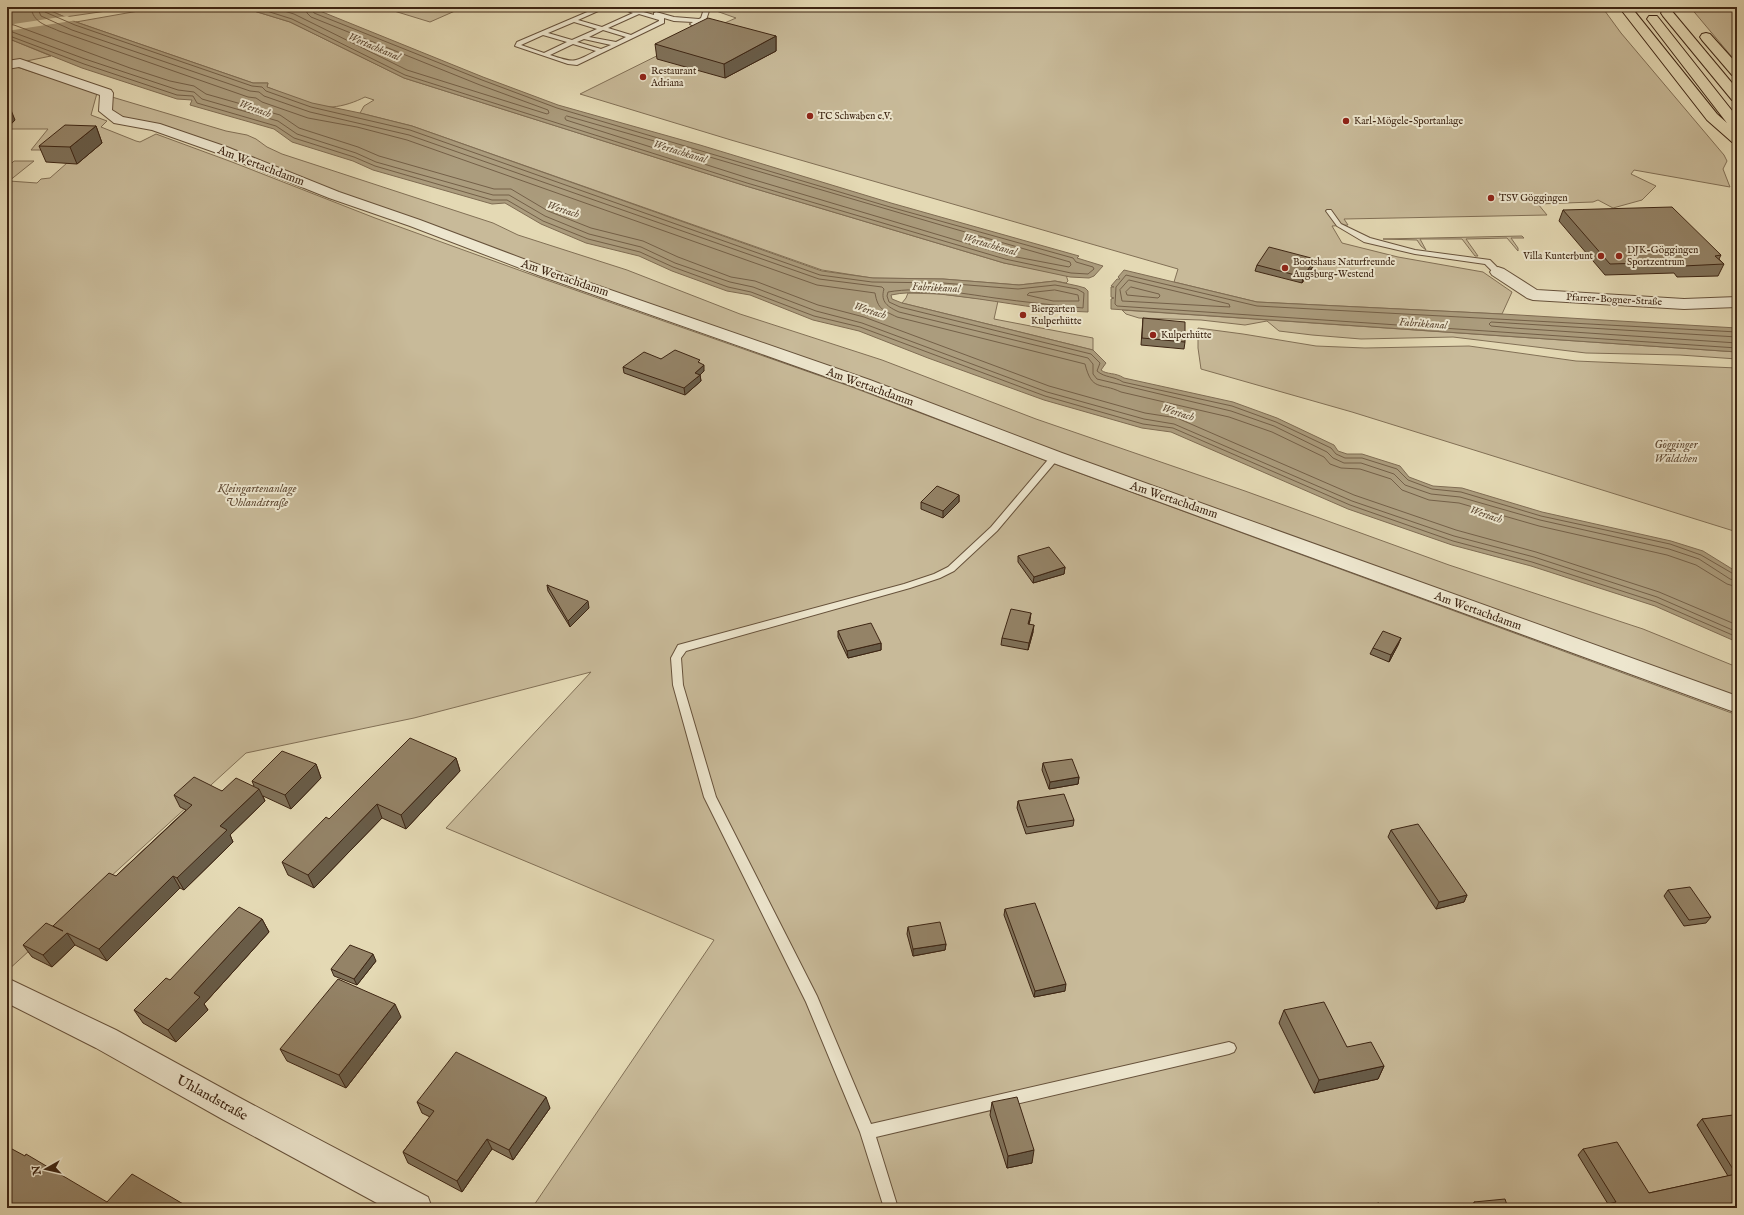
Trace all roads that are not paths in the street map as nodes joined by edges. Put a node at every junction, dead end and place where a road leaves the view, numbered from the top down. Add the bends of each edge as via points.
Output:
1 (604, 7) edge
2 (620, 7) edge
3 (630, 7) edge
4 (697, 7) edge
5 (1625, 7) edge
6 (1644, 7) edge
7 (1662, 7) edge
8 (640, 11) junction
9 (573, 20) junction
10 (699, 21) junction
11 (691, 25) edge
12 (1696, 25) dead end
13 (602, 28) junction
14 (542, 33) junction
15 (583, 37) junction
16 (632, 37) junction
17 (572, 42) junction
18 (616, 44) junction
19 (601, 51) junction
20 (544, 54) junction
21 (13, 64) edge
22 (1737, 72) edge
23 (1737, 96) edge
24 (1737, 126) edge
25 (1737, 138) edge
26 (1330, 211) dead end
27 (1498, 272) joint
28 (1737, 302) edge
29 (1055, 457) junction
30 (1737, 706) edge
31 (7, 990) edge
32 (1229, 1048) dead end
33 (867, 1132) junction
34 (417, 1208) edge
35 (891, 1208) edge

1 - 9 lane
2 - 8 lane
3 - 8 lane
4 - 10 lane via 706,11 704,19
5 - 25 highway via 1712,117
6 - 24 highway
7 - 23 highway
8 - 10 lane via 674,19
8 - 13 lane
8 - 16 lane via 662,19 662,22
9 - 13 lane
9 - 14 lane
10 - 11 lane
12 - 22 highway
13 - 15 lane
13 - 16 lane
14 - 17 lane
14 - 20 lane via 519,43 518,46
15 - 17 lane
15 - 18 lane
16 - 18 lane
17 - 19 lane
17 - 20 lane
18 - 19 lane
19 - 20 lane via 577,63
21 - 29 street, Am Wertachdamm via 107,93 105,112 119,120 155,127 222,150 334,195 864,384
26 - 27 lane via 1339,225 1367,240 1415,252 1487,262
27 - 28 street, Pfarrer-Bogner-Straße via 1533,295 1684,304
29 - 30 street, Am Wertachdamm
29 - 33 lane via 994,529 951,568 936,576 682,648 676,658 678,685 710,797 812,1000
31 - 34 street, Uhlandstraße via 106,1039
32 - 33 lane
33 - 35 lane

